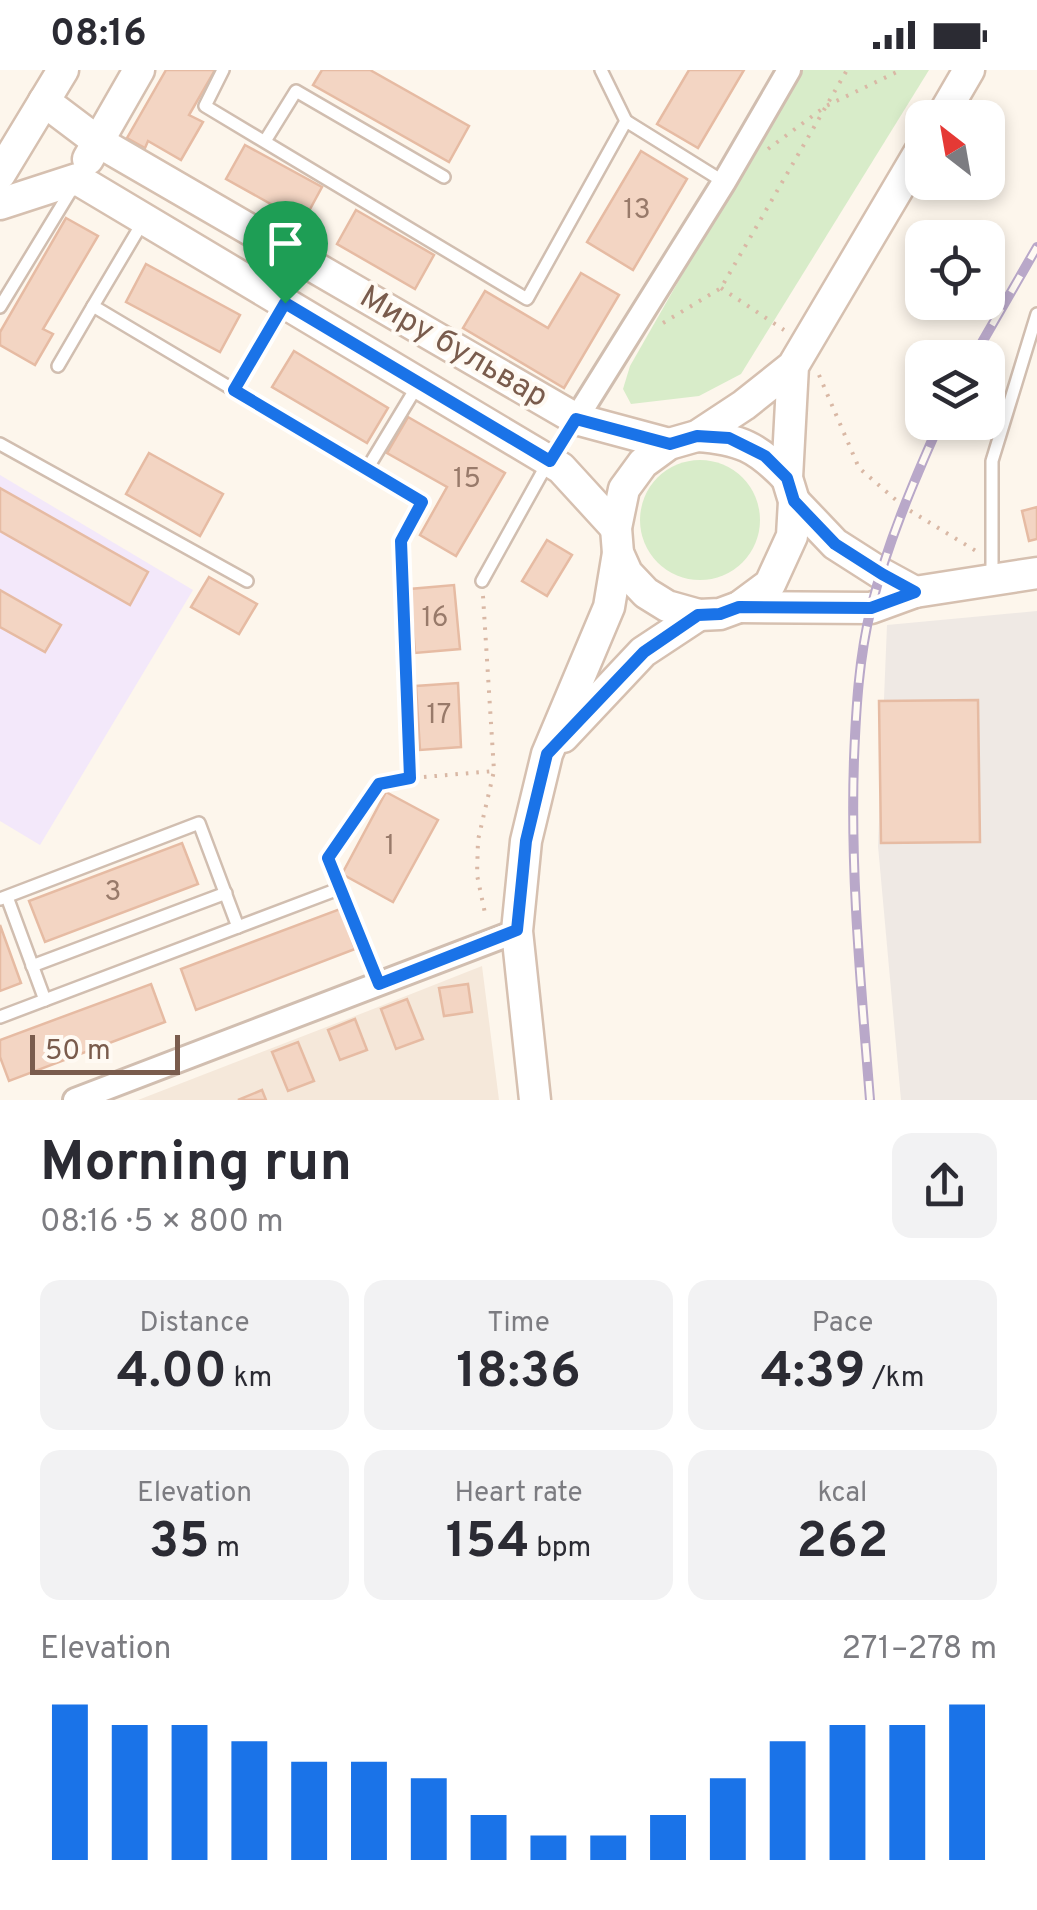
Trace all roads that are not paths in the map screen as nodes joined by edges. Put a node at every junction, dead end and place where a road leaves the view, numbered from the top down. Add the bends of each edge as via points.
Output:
1 (62, 70) edge
2 (139, 70) edge
3 (223, 70) edge
4 (602, 70) edge
5 (789, 70) edge
6 (969, 70) edge
7 (44, 100) junction
8 (951, 100) edge
9 (626, 121) junction
10 (97, 141) junction
11 (264, 141) junction
12 (0, 174) edge
13 (444, 177) dead end
14 (905, 177) edge
15 (77, 179) junction
16 (724, 182) junction
17 (0, 204) edge
18 (144, 219) junction
19 (93, 306) junction
20 (0, 307) edge
21 (1037, 314) edge
22 (800, 355) junction
23 (58, 366) dead end
24 (418, 383) junction
25 (576, 419) junction
26 (683, 440) junction
27 (0, 444) edge
28 (550, 461) junction
29 (367, 469) junction
30 (790, 490) junction
31 (617, 541) junction
32 (992, 571) junction
33 (1037, 573) edge
34 (248, 581) dead end
35 (482, 581) road end
36 (915, 592) junction
37 (739, 607) junction
38 (698, 615) junction
39 (547, 754) junction
40 (410, 778) road end
41 (226, 894) junction
42 (3, 898) edge
43 (238, 927) junction
44 (505, 935) junction
45 (32, 966) junction
46 (379, 984) junction
47 (45, 1000) junction
48 (0, 1017) edge
49 (75, 1100) edge
50 (534, 1100) edge

1 - 7 main road
2 - 10 main road
3 - 11 lane via 205,106
4 - 9 lane
5 - 16 street
6 - 8 main road
7 - 10 main road, Миру бульвар
7 - 12 main road
9 - 11 lane via 527,299
9 - 16 lane
10 - 15 main road
10 - 25 main road, Миру бульвар
11 - 13 lane via 296,91
14 - 22 main road
15 - 17 main road
15 - 18 main road, Миру бульвар
15 - 20 lane
16 - 25 street
18 - 19 lane
18 - 24 main road, Миру бульвар
19 - 23 lane
19 - 29 lane
21 - 32 lane via 992,461
22 - 26 main road via 744,405
22 - 30 main road
24 - 28 main road, Миру бульвар
24 - 29 lane
25 - 26 main road, Миру бульвар
25 - 28 main road
26 - 30 main road via 729,438 765,456
26 - 31 main road via 643,462 624,489
27 - 34 lane
28 - 31 main road, Миру бульвар
28 - 35 lane
29 - 40 lane via 422,502 401,541
30 - 36 main road via 835,544
30 - 37 main road via 792,536 770,584
31 - 38 main road via 627,572 646,594
31 - 39 main road via 609,608
32 - 33 main road
32 - 36 main road
36 - 37 main road via 871,608
37 - 38 main road
38 - 39 main road via 644,652
39 - 44 main road
41 - 42 lane via 200,823
41 - 43 lane
41 - 45 lane
42 - 45 lane
43 - 46 lane via 341,888
43 - 47 lane
44 - 46 street
44 - 50 main road
45 - 47 lane
46 - 49 street
47 - 48 lane

